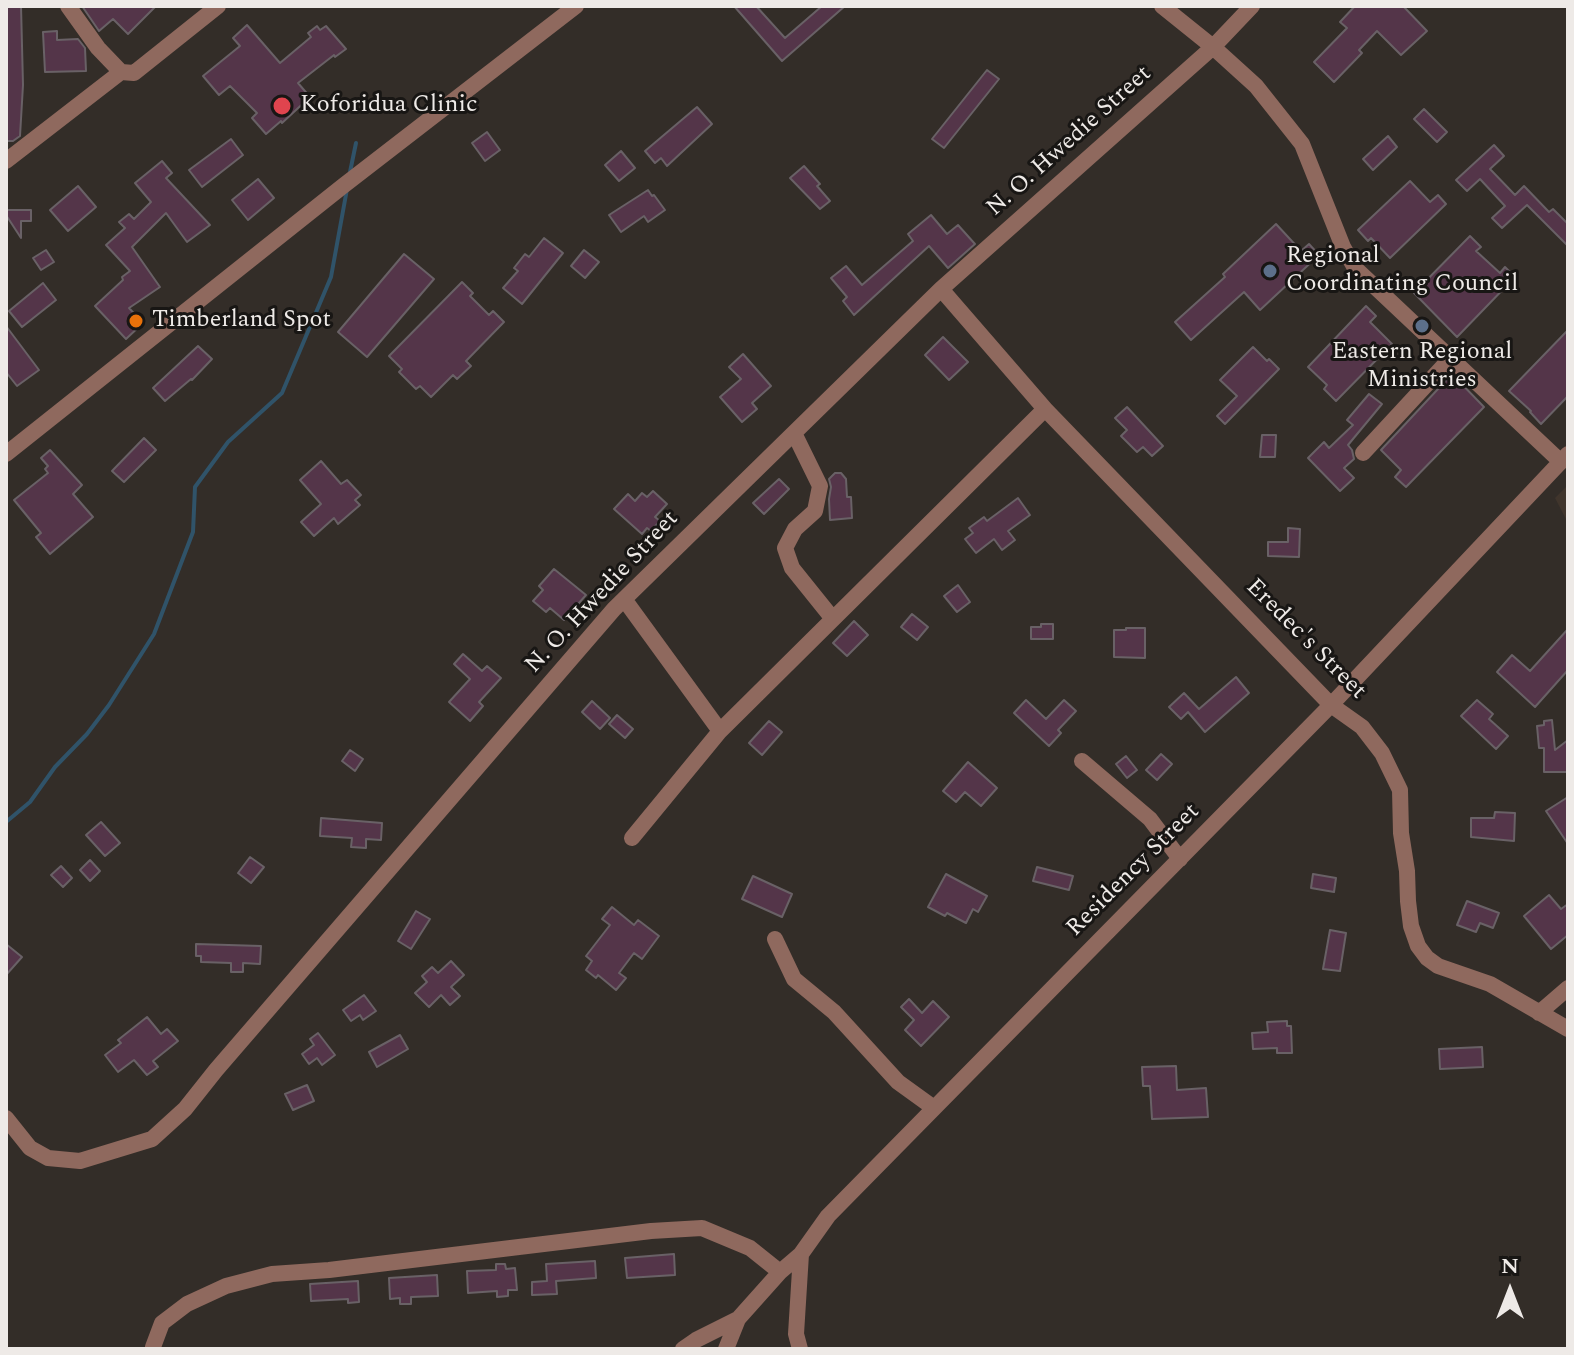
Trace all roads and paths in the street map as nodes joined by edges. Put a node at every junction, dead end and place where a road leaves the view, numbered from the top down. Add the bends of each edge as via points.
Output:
1 (68, 6) edge
2 (218, 6) edge
3 (576, 6) edge
4 (1162, 6) edge
5 (1252, 6) edge
6 (1213, 47) junction
7 (121, 72) junction
8 (6, 161) edge
9 (941, 289) junction
10 (1450, 359) junction
11 (1045, 409) junction
12 (794, 433) junction
13 (1363, 453) dead end
14 (6, 454) edge
15 (1564, 458) edge
16 (624, 599) junction
17 (833, 619) junction
18 (1331, 705) junction
19 (720, 731) junction
20 (1082, 761) dead end
21 (632, 838) dead end
22 (1180, 859) junction
23 (775, 939) dead end
24 (1568, 988) edge
25 (1539, 1013) junction
26 (1568, 1029) edge
27 (934, 1108) junction
28 (6, 1118) edge
29 (801, 1254) junction
30 (780, 1272) junction
31 (738, 1319) junction
32 (153, 1347) edge
33 (683, 1349) edge
34 (726, 1349) edge
35 (800, 1349) edge

1 - 7 street
2 - 7 street via 134,73
3 - 14 street
4 - 6 street
5 - 6 street, N. O. Hwedie Street
6 - 9 street, N. O. Hwedie Street
6 - 10 street via 1256,86 1302,144 1355,268
7 - 8 street
9 - 11 street, Eredec's Street
9 - 12 street, N. O. Hwedie Street
10 - 13 street
10 - 15 street
11 - 17 street
11 - 18 street, Eredec's Street
12 - 16 street, N. O. Hwedie Street
12 - 17 street via 820,486 815,511 795,529 785,548 792,568
15 - 18 street, Residency Street
16 - 19 street
16 - 28 street, N. O. Hwedie Street via 185,1109 152,1139 80,1161 48,1158 30,1148
17 - 19 street
18 - 22 street, Residency Street
18 - 25 street, Eredec's Street via 1362,727 1400,790 1408,901 1418,946 1438,966 1490,984
19 - 21 street
20 - 22 street via 1150,819
22 - 27 street, Residency Street
23 - 27 street via 794,979 834,1012 898,1082
24 - 25 street
25 - 26 street, Eredec's Street
27 - 29 street, Residency Street via 828,1216
29 - 30 street, Residency Street
29 - 35 street via 796,1334
30 - 31 street, Residency Street
30 - 32 street via 750,1248 702,1228 272,1274 187,1304 162,1323
31 - 33 street
31 - 34 street

